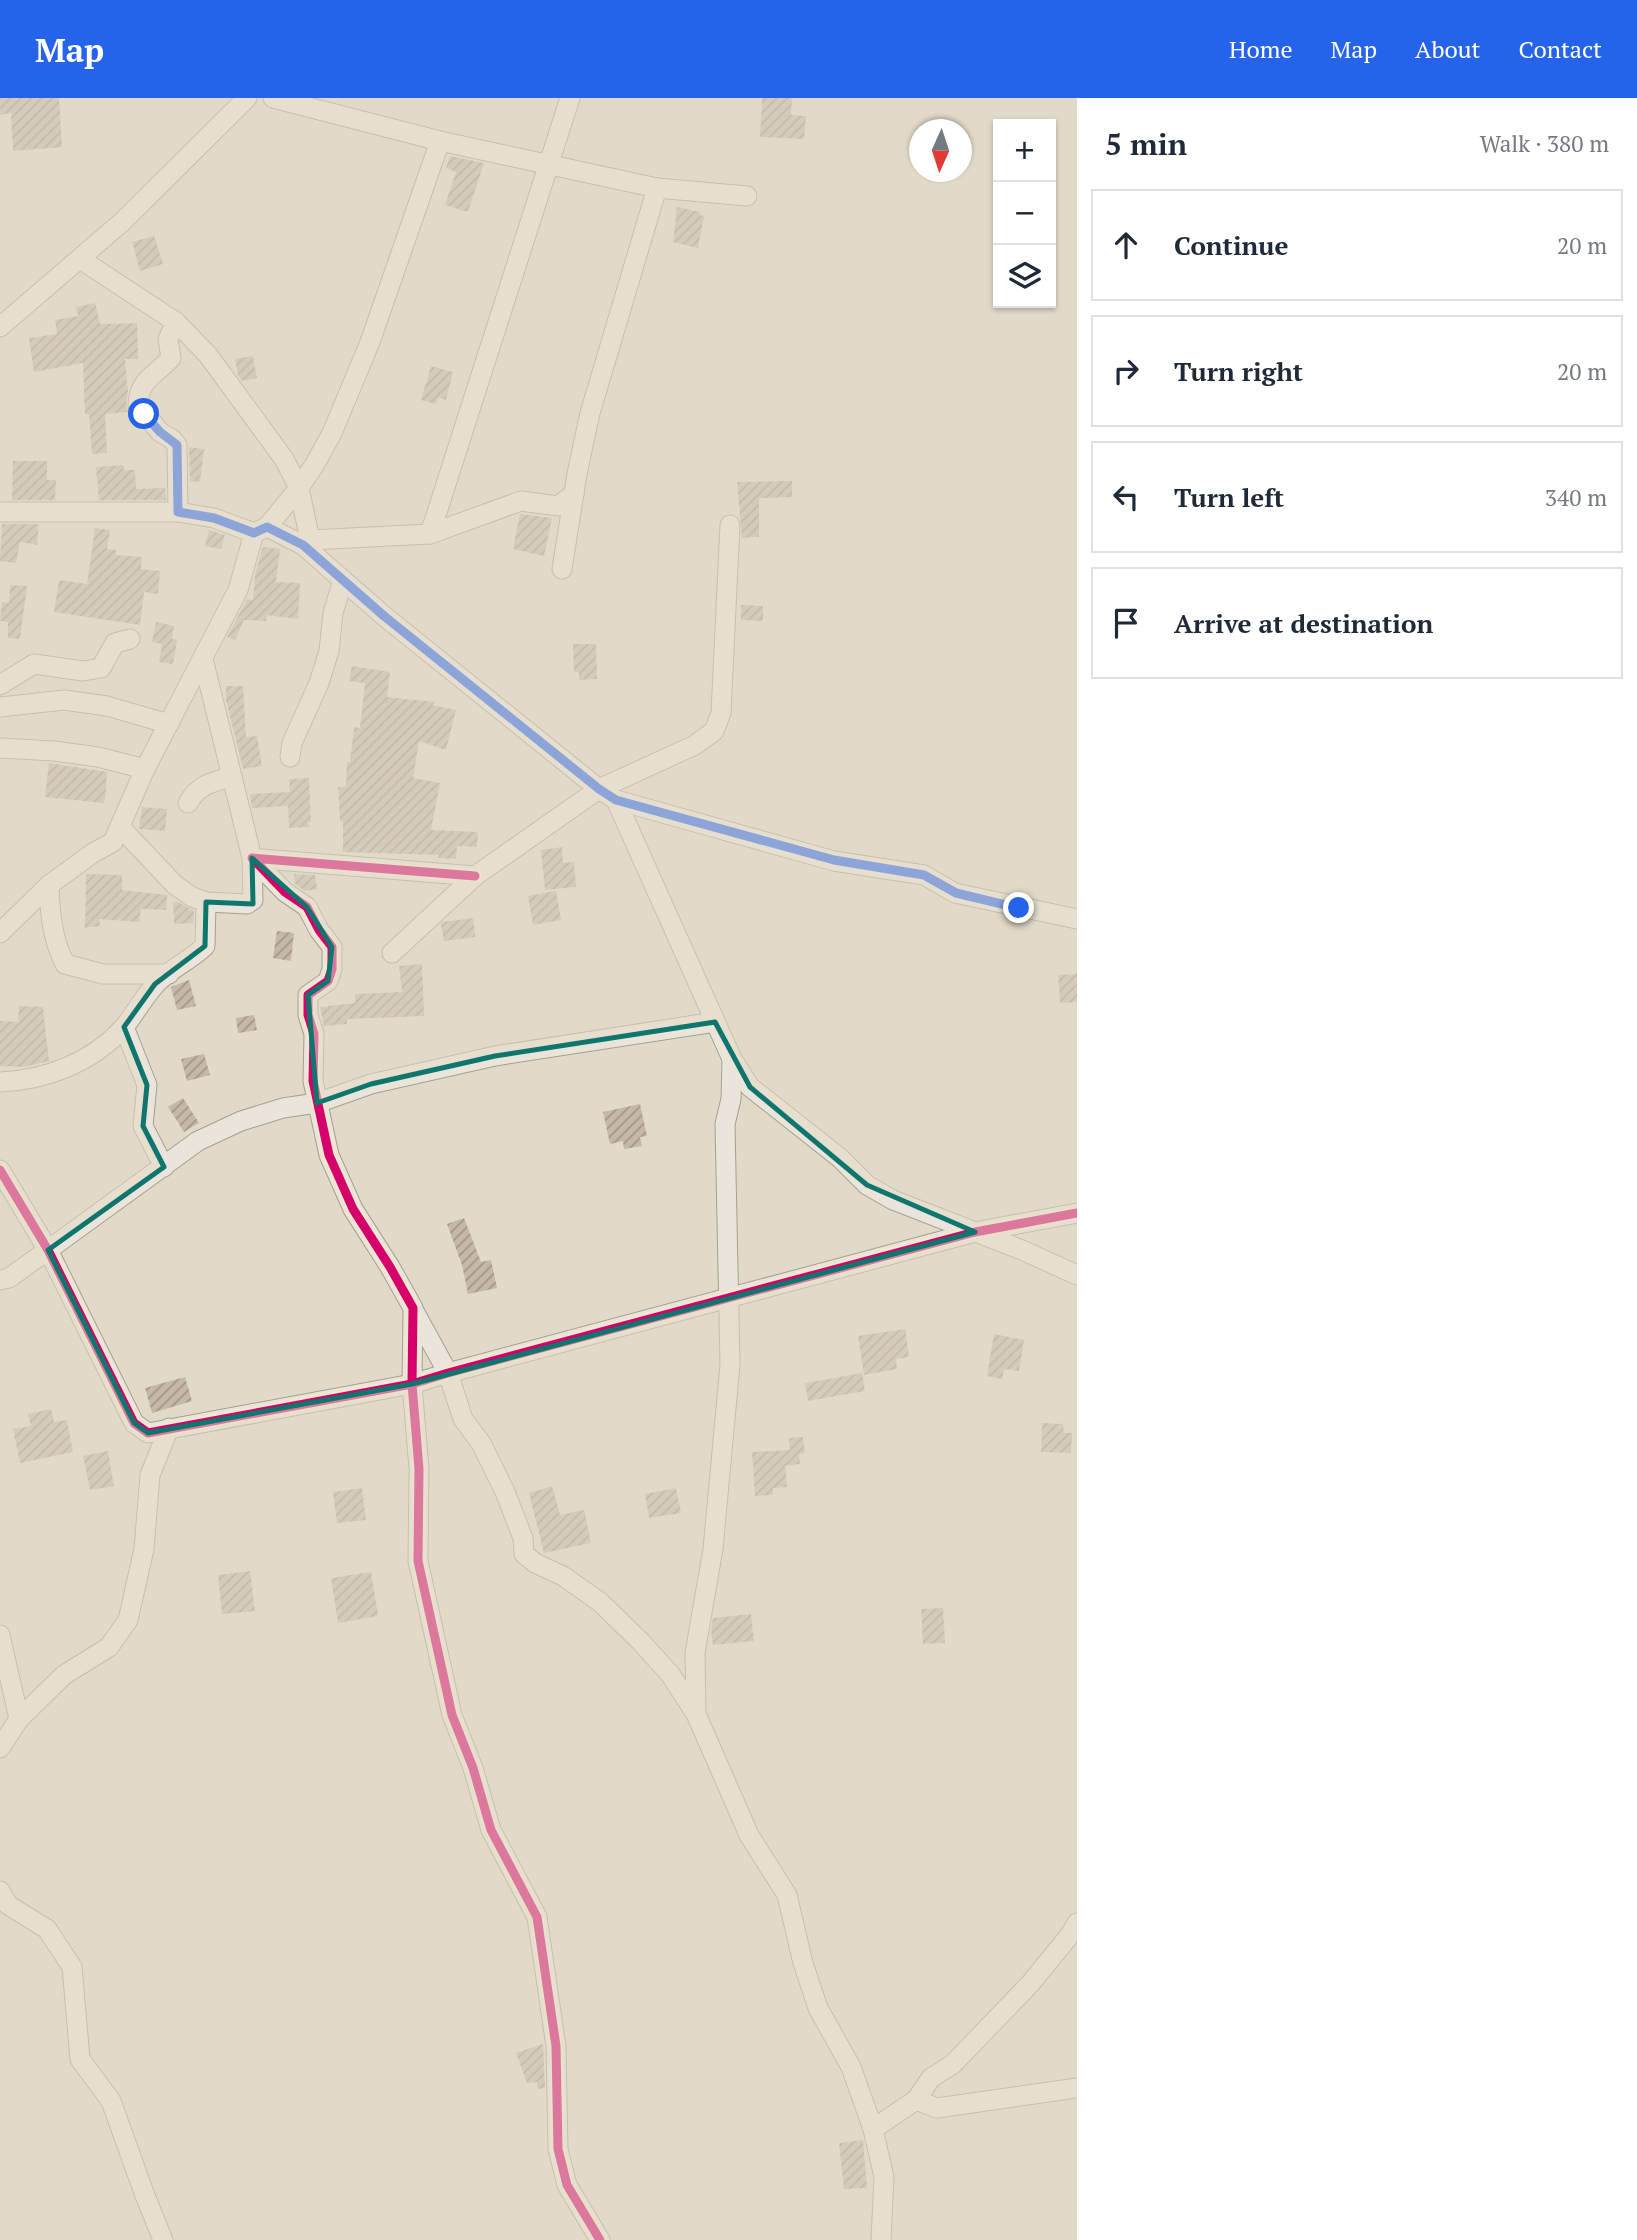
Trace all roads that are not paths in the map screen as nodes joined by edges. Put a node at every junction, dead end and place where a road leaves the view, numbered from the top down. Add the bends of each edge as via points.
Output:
1 (247, 98) edge
2 (273, 98) edge
3 (570, 98) edge
4 (440, 141) junction
5 (548, 165) junction
6 (657, 188) junction
7 (747, 196) dead end
8 (80, 259) junction
9 (176, 322) junction
10 (0, 327) edge
11 (299, 488) junction
12 (574, 494) junction
13 (0, 512) edge
14 (178, 512) junction
15 (730, 525) dead end
16 (260, 530) junction
17 (430, 534) junction
18 (307, 543) junction
19 (562, 569) dead end
20 (343, 580) junction
21 (130, 639) dead end
22 (203, 659) junction
23 (0, 685) edge
24 (0, 707) edge
25 (169, 724) junction
26 (0, 748) edge
27 (290, 757) dead end
28 (145, 769) junction
29 (232, 777) junction
30 (599, 789) junction
31 (616, 800) junction
32 (188, 803) dead end
33 (121, 828) junction
34 (252, 858) junction
35 (475, 876) junction
36 (49, 885) junction
37 (206, 902) junction
38 (1077, 919) edge
39 (0, 933) edge
40 (392, 953) dead end
41 (169, 975) junction
42 (715, 1022) junction
43 (124, 1027) junction
44 (732, 1059) junction
45 (0, 1083) edge
46 (317, 1104) junction
47 (164, 1167) junction
48 (0, 1170) edge
49 (1077, 1213) edge
50 (975, 1232) junction
51 (48, 1250) junction
52 (1077, 1275) edge
53 (0, 1280) edge
54 (730, 1299) junction
55 (413, 1308) junction
56 (448, 1373) junction
57 (412, 1384) junction
58 (169, 1428) junction
59 (0, 1635) edge
60 (696, 1714) junction
61 (19, 1720) junction
62 (0, 1748) edge
63 (0, 1891) edge
64 (1077, 1923) edge
65 (1077, 2088) edge
66 (916, 2101) junction
67 (873, 2129) junction
68 (163, 2240) edge
69 (600, 2240) edge
70 (881, 2240) edge

1 - 8 street
2 - 4 street
3 - 5 street
4 - 5 street
4 - 11 street via 370,342 332,433
5 - 6 street
5 - 17 street
6 - 7 street
6 - 12 street via 590,413
8 - 9 street
8 - 10 street
9 - 11 street via 208,355 265,430
9 - 14 street via 168,339 171,358 143,383 138,405 177,445
11 - 16 street
11 - 18 street
12 - 17 street via 558,506 521,501
12 - 19 street
13 - 14 street
14 - 16 street
15 - 30 street via 721,713 714,731 695,746
16 - 18 street
16 - 22 street via 238,590
17 - 18 street
18 - 20 street
20 - 27 street via 320,682
20 - 30 street
21 - 23 street via 115,643 102,668 83,671 34,664
22 - 25 street
22 - 29 street
24 - 25 street via 64,701 107,706
25 - 28 street
26 - 28 street via 98,757
28 - 33 street
29 - 32 street via 205,783
29 - 34 street
30 - 31 street
30 - 35 street
31 - 38 street via 834,860 924,875 956,893
31 - 42 street
33 - 36 street via 113,842
33 - 37 street via 175,885
34 - 35 street
34 - 37 street via 250,903
34 - 46 street via 307,908 332,947 328,981 308,995
35 - 40 street
36 - 39 street
36 - 41 street via 51,924 65,964 103,974
37 - 41 street via 205,946
41 - 43 street via 155,984
42 - 44 street
42 - 46 street via 495,1056 371,1084
43 - 45 street via 91,1056 53,1074
43 - 47 street via 147,1086 143,1126
44 - 50 street via 750,1087 867,1185
44 - 54 street via 732,1099 725,1124
46 - 47 street via 283,1108 241,1121 198,1141
46 - 55 street via 328,1154 353,1209
47 - 51 street
48 - 51 street
49 - 50 street
50 - 52 street
50 - 54 street
51 - 53 street
51 - 58 street via 134,1423 148,1433
54 - 56 street
54 - 60 street via 726,1426 713,1549 695,1653
55 - 56 street
55 - 57 street
56 - 57 street
56 - 60 street via 463,1419 481,1443 505,1492 523,1538 524,1554 600,1602 670,1674
57 - 58 street
57 - 69 street via 419,1469 418,1561 441,1669 491,1830 537,1917 556,2046 558,2149 567,2185
58 - 61 street via 150,1475 144,1549 128,1620 109,1647 64,1675
59 - 61 street
60 - 67 street via 749,1835 787,1895 818,2008 851,2067
61 - 62 street
63 - 68 street via 8,1905 47,1929 72,1967 80,2059 111,2101
64 - 66 street via 1030,1984 953,2064 931,2078
65 - 66 street via 937,2108
66 - 67 street
67 - 70 street via 884,2178

